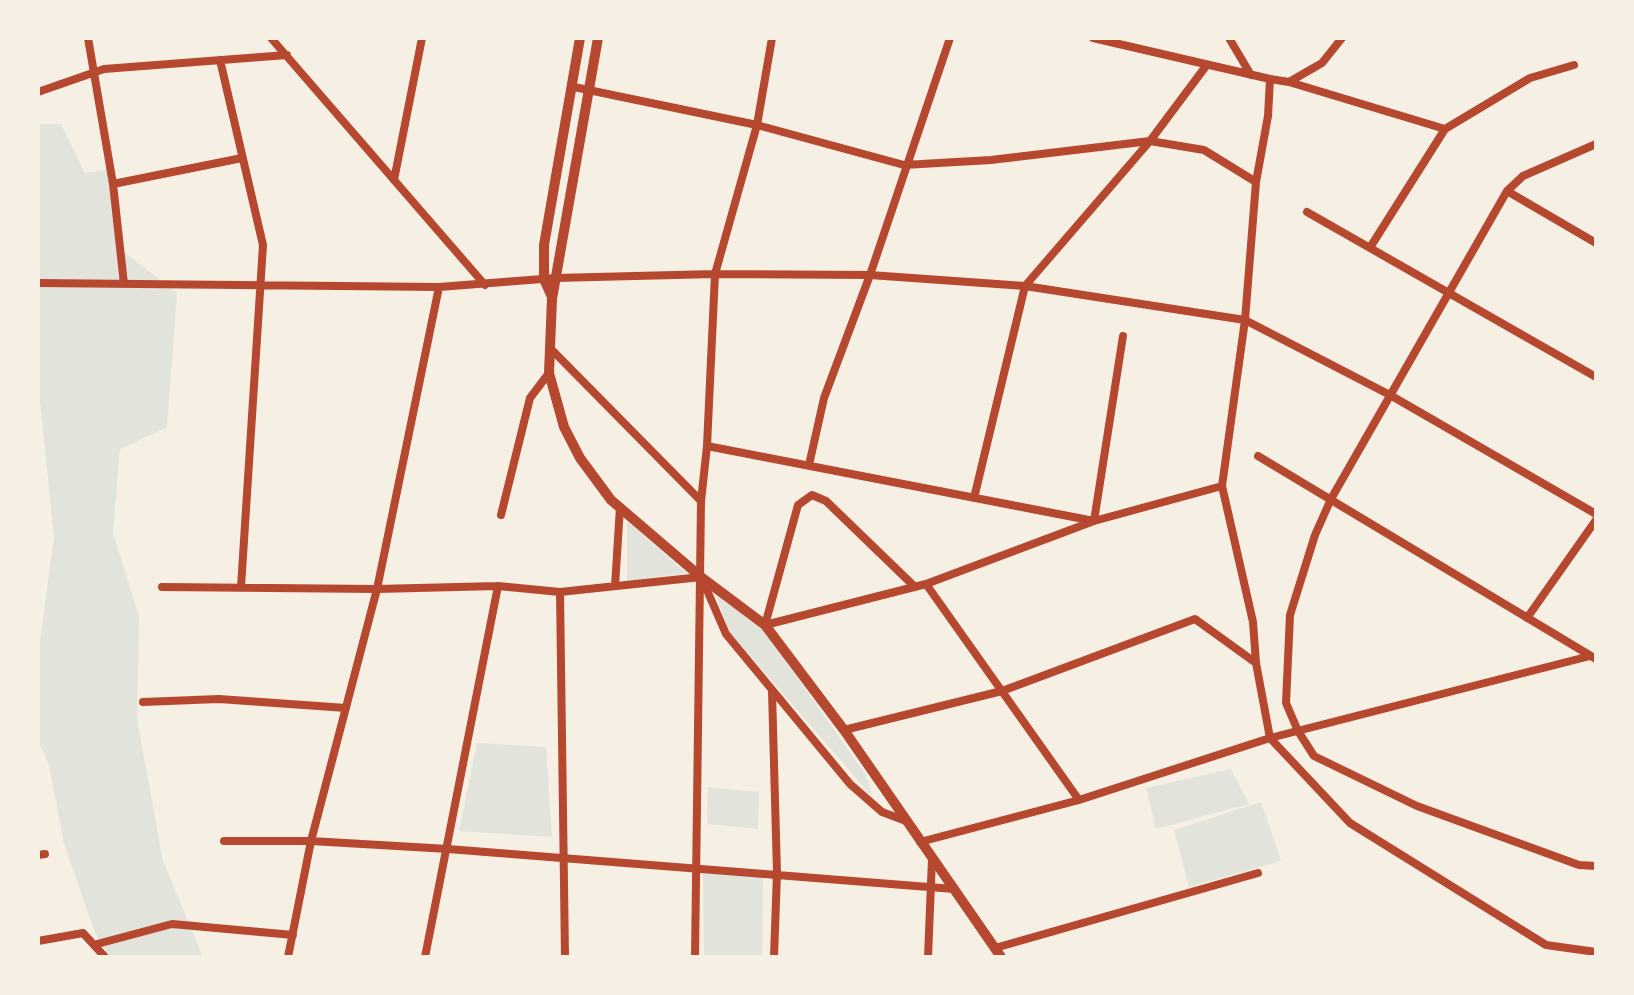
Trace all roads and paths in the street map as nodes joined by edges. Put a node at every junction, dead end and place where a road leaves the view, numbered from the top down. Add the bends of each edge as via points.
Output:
1 (88, 38) edge
2 (271, 38) edge
3 (422, 38) edge
4 (580, 38) edge
5 (598, 38) edge
6 (772, 38) edge
7 (950, 38) edge
8 (1093, 38) edge
9 (1229, 38) edge
10 (1342, 38) edge
11 (287, 55) junction
12 (220, 60) junction
13 (1574, 65) dead end
14 (1206, 66) junction
15 (93, 73) junction
16 (1251, 76) junction
17 (1270, 79) junction
18 (1289, 82) junction
19 (574, 87) junction
20 (591, 90) junction
21 (38, 92) edge
22 (757, 125) junction
23 (1445, 129) junction
24 (1150, 141) junction
25 (1596, 144) edge
26 (242, 158) junction
27 (904, 165) junction
28 (394, 180) junction
29 (1256, 182) junction
30 (113, 184) junction
31 (1507, 191) junction
32 (1307, 212) dead end
33 (1596, 243) edge
34 (1371, 246) junction
35 (715, 274) junction
36 (870, 275) junction
37 (549, 278) junction
38 (38, 283) edge
39 (124, 284) junction
40 (485, 285) junction
41 (1025, 286) junction
42 (263, 287) junction
43 (439, 287) junction
44 (1448, 293) junction
45 (1245, 320) junction
46 (1123, 336) dead end
47 (553, 351) junction
48 (549, 373) junction
49 (1596, 377) edge
50 (1390, 395) junction
51 (707, 446) junction
52 (1258, 456) dead end
53 (809, 465) junction
54 (1222, 486) junction
55 (974, 498) junction
56 (1331, 499) junction
57 (701, 501) junction
58 (620, 507) junction
59 (501, 515) dead end
60 (1596, 517) edge
61 (1094, 521) junction
62 (701, 577) junction
63 (926, 584) junction
64 (498, 586) junction
65 (615, 586) junction
66 (162, 587) dead end
67 (241, 587) junction
68 (915, 587) junction
69 (377, 589) junction
70 (560, 592) junction
71 (1527, 618) junction
72 (765, 625) junction
73 (1593, 658) edge
74 (1256, 663) junction
75 (772, 691) junction
76 (1002, 691) junction
77 (143, 702) dead end
78 (346, 708) junction
79 (844, 730) junction
80 (1298, 731) junction
81 (1270, 738) junction
82 (1079, 800) junction
83 (906, 821) junction
84 (224, 841) dead end
85 (311, 841) junction
86 (920, 842) junction
87 (448, 849) junction
88 (564, 858) junction
89 (932, 859) junction
90 (1596, 866) edge
91 (694, 867) junction
92 (777, 873) junction
93 (1258, 873) dead end
94 (931, 887) junction
95 (954, 889) junction
96 (293, 935) junction
97 (38, 941) edge
98 (97, 944) junction
99 (1596, 952) edge
100 (998, 953) edge
101 (105, 957) edge
102 (288, 957) edge
103 (425, 957) edge
104 (565, 957) edge
105 (695, 957) edge
106 (774, 957) edge
107 (928, 957) edge

1 - 15 street
2 - 11 street
3 - 28 street
4 - 19 street
5 - 20 street
6 - 22 street
7 - 27 street
8 - 14 street
9 - 16 street
10 - 18 street via 1322,63
11 - 12 street
11 - 28 street
12 - 15 street
12 - 26 street
13 - 23 street via 1530,78
14 - 16 street
14 - 24 street
15 - 21 street
15 - 30 street
16 - 17 street
17 - 18 street
17 - 29 street
18 - 23 street
19 - 20 street
19 - 37 street via 544,245
20 - 22 street
20 - 37 street
22 - 27 street
22 - 35 street
23 - 34 street
24 - 27 street
24 - 29 street via 1204,150
24 - 41 street
25 - 31 street via 1523,176
26 - 30 street
26 - 42 street via 263,245
27 - 36 street
28 - 40 street
29 - 45 street
30 - 39 street
31 - 33 street
31 - 44 street
32 - 34 street
34 - 44 street
35 - 36 street
35 - 37 street
35 - 51 street
36 - 41 street
36 - 53 street via 824,398
37 - 40 street
37 - 47 street
38 - 39 street
39 - 42 street
40 - 43 street
41 - 45 street
41 - 55 street
42 - 43 street
42 - 67 street
43 - 69 street
44 - 49 street
44 - 50 street
45 - 50 street
45 - 54 street
46 - 61 street
47 - 48 street
47 - 57 street
48 - 58 street via 564,427 580,458
48 - 59 street via 530,398
50 - 56 street
50 - 60 street
51 - 53 street
51 - 57 street
52 - 56 street
53 - 55 street
54 - 61 street
54 - 74 street via 1253,622
55 - 61 street
56 - 71 street
56 - 80 street via 1290,615 1286,703
57 - 62 street
58 - 62 street
58 - 65 street
60 - 71 street
61 - 63 street
62 - 65 street
62 - 72 street
62 - 75 street via 726,634
62 - 91 street
63 - 68 street
63 - 76 street
64 - 69 street
64 - 70 street
64 - 87 street
65 - 70 street
66 - 67 street
67 - 69 street
68 - 72 street
68 - 72 street via 826,501 812,495 798,505
69 - 78 street
70 - 88 street
71 - 73 street
72 - 79 street
73 - 80 street
74 - 76 street via 1195,619
74 - 81 street
75 - 83 street via 850,784 882,812
75 - 92 street
76 - 79 street
76 - 82 street
77 - 78 street via 219,699
78 - 85 street
79 - 83 street
80 - 81 street
80 - 90 street via 1314,756 1417,806 1579,865
81 - 82 street
81 - 99 street via 1350,823 1546,945
82 - 86 street
83 - 86 street
84 - 85 street
85 - 87 street
85 - 96 street
86 - 89 street
87 - 88 street
87 - 103 street
88 - 91 street
88 - 104 street
89 - 94 street
89 - 95 street
91 - 92 street
91 - 105 street
92 - 94 street
92 - 106 street
93 - 100 street
94 - 95 street
94 - 107 street
95 - 100 street
96 - 98 street via 172,924
96 - 102 street
97 - 98 street via 83,933
98 - 101 street

